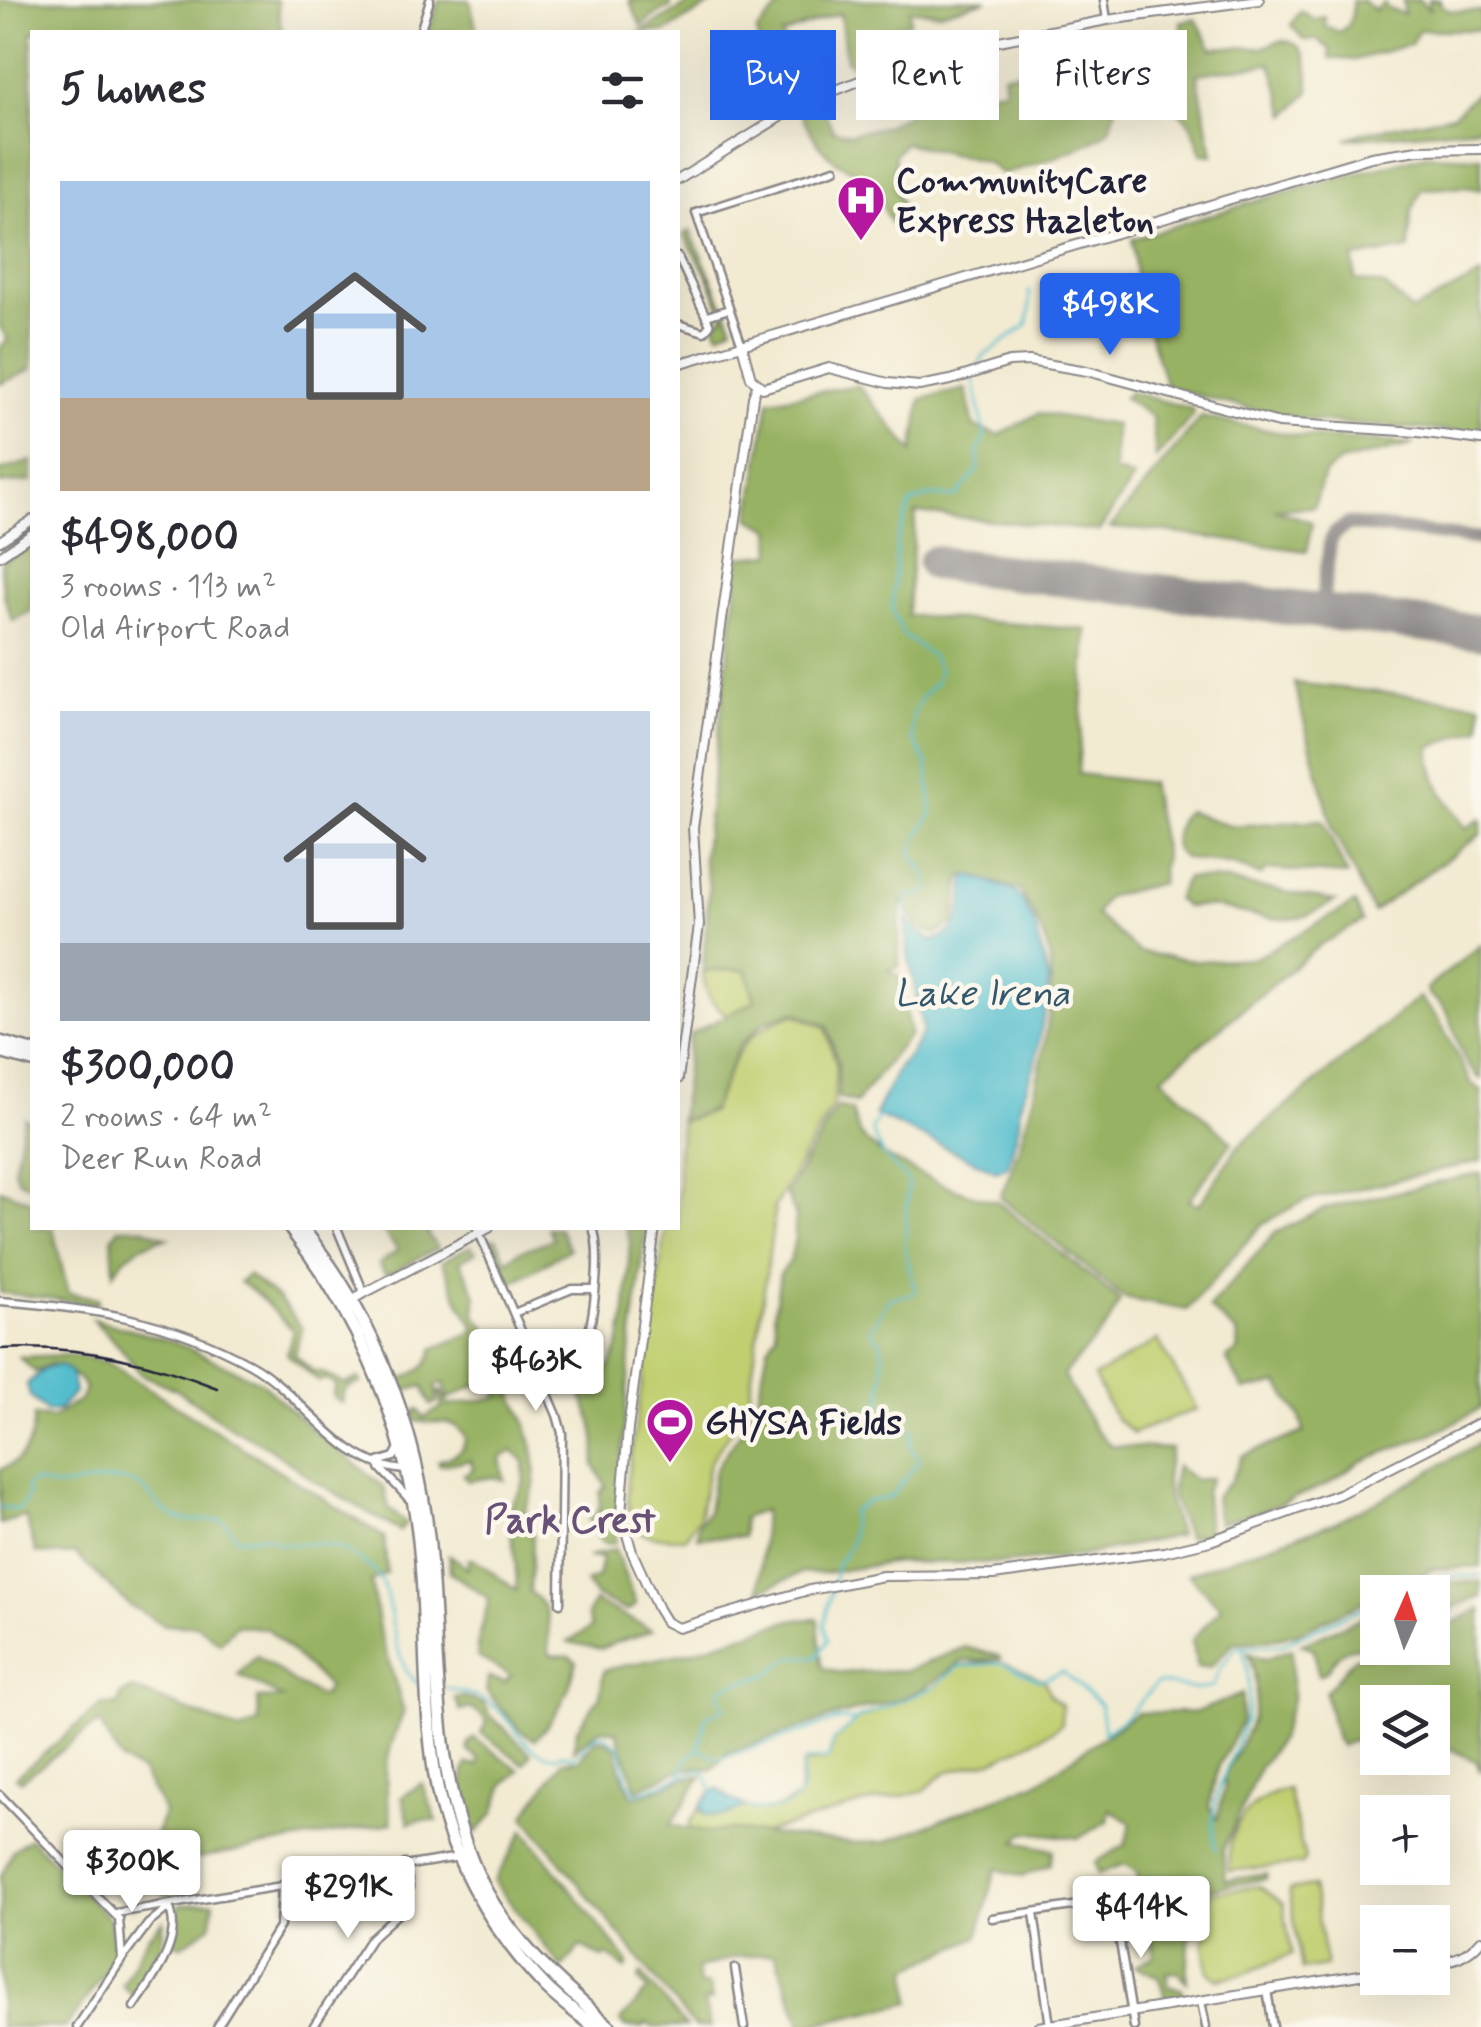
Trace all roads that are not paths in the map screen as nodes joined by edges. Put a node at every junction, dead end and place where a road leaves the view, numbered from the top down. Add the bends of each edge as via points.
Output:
1 (430, 0) edge
2 (1104, 0) edge
3 (1260, 0) edge
4 (1107, 20) junction
5 (421, 30) edge
6 (1481, 149) edge
7 (835, 170) dead end
8 (680, 179) edge
9 (680, 261) edge
10 (729, 308) junction
11 (708, 316) junction
12 (680, 325) edge
13 (742, 345) junction
14 (680, 363) edge
15 (757, 386) junction
16 (1481, 440) edge
17 (30, 522) edge
18 (30, 535) edge
19 (1, 550) edge
20 (0, 1042) edge
21 (30, 1050) edge
22 (0, 1052) edge
23 (30, 1061) edge
24 (680, 1064) edge
25 (292, 1230) edge
26 (303, 1230) edge
27 (338, 1230) edge
28 (478, 1230) edge
29 (593, 1230) edge
30 (655, 1230) edge
31 (594, 1289) junction
32 (364, 1293) junction
33 (0, 1301) edge
34 (347, 1302) junction
35 (514, 1313) junction
36 (542, 1382) junction
37 (1481, 1422) edge
38 (400, 1442) junction
39 (370, 1462) junction
40 (412, 1470) junction
41 (415, 1512) junction
42 (560, 1603) dead end
43 (433, 1677) junction
44 (0, 1795) edge
45 (465, 1855) junction
46 (405, 1864) junction
47 (282, 1885) junction
48 (172, 1904) junction
49 (116, 1913) junction
50 (1034, 1913) junction
51 (992, 1918) dead end
52 (1481, 1940) edge
53 (122, 1959) junction
54 (1450, 1960) edge
55 (735, 1968) dead end
56 (1360, 1975) edge
57 (1267, 1990) junction
58 (1201, 2001) junction
59 (134, 2006) dead end
60 (1131, 2012) junction
61 (1050, 2026) edge
62 (77, 2027) edge
63 (216, 2027) edge
64 (313, 2027) edge
65 (594, 2027) edge
66 (610, 2027) edge
67 (744, 2027) edge
68 (1038, 2027) edge
69 (1134, 2027) edge
70 (1206, 2027) edge
71 (1273, 2027) edge

1 - 5 street
2 - 4 street
3 - 4 street
4 - 8 street via 903,63 801,104
6 - 13 street via 1371,157
7 - 10 street via 696,213
9 - 11 street
10 - 11 street
10 - 13 street
11 - 12 street via 709,328
13 - 14 street
13 - 15 street
15 - 16 street via 829,368 919,386 1029,362 1280,423
15 - 24 street via 693,828 699,925
17 - 19 street
18 - 19 street
20 - 21 highway
22 - 23 highway
25 - 34 highway
26 - 34 highway
27 - 32 street
28 - 32 street
28 - 35 street
29 - 31 street via 599,1257
30 - 37 street via 621,1513 658,1609 678,1628 883,1576 993,1575 1210,1541 1339,1494
31 - 35 street via 572,1289
31 - 36 street via 581,1355
32 - 34 street
33 - 39 street via 110,1312 188,1334 254,1366
34 - 38 highway
34 - 40 highway via 398,1402
35 - 36 street
36 - 42 street via 562,1434
38 - 39 street via 394,1457
38 - 40 highway
39 - 40 street
39 - 41 street via 398,1484
40 - 41 highway
40 - 43 highway via 428,1528
41 - 43 highway
43 - 45 highway via 436,1778
44 - 49 street
45 - 46 street
45 - 65 highway via 482,1902 542,1984
45 - 66 highway via 518,1938
46 - 47 street
46 - 64 street via 409,1888 402,1910 379,1928
47 - 48 street
47 - 63 street via 280,1926
48 - 49 street
48 - 53 street
48 - 59 street via 170,1947
49 - 53 street
50 - 51 street
50 - 60 street via 1113,1900
50 - 61 street
52 - 54 street
53 - 62 street
55 - 67 street
56 - 57 street
57 - 58 street
57 - 71 street
58 - 60 street
58 - 70 street
60 - 61 street
60 - 69 street
61 - 68 street

